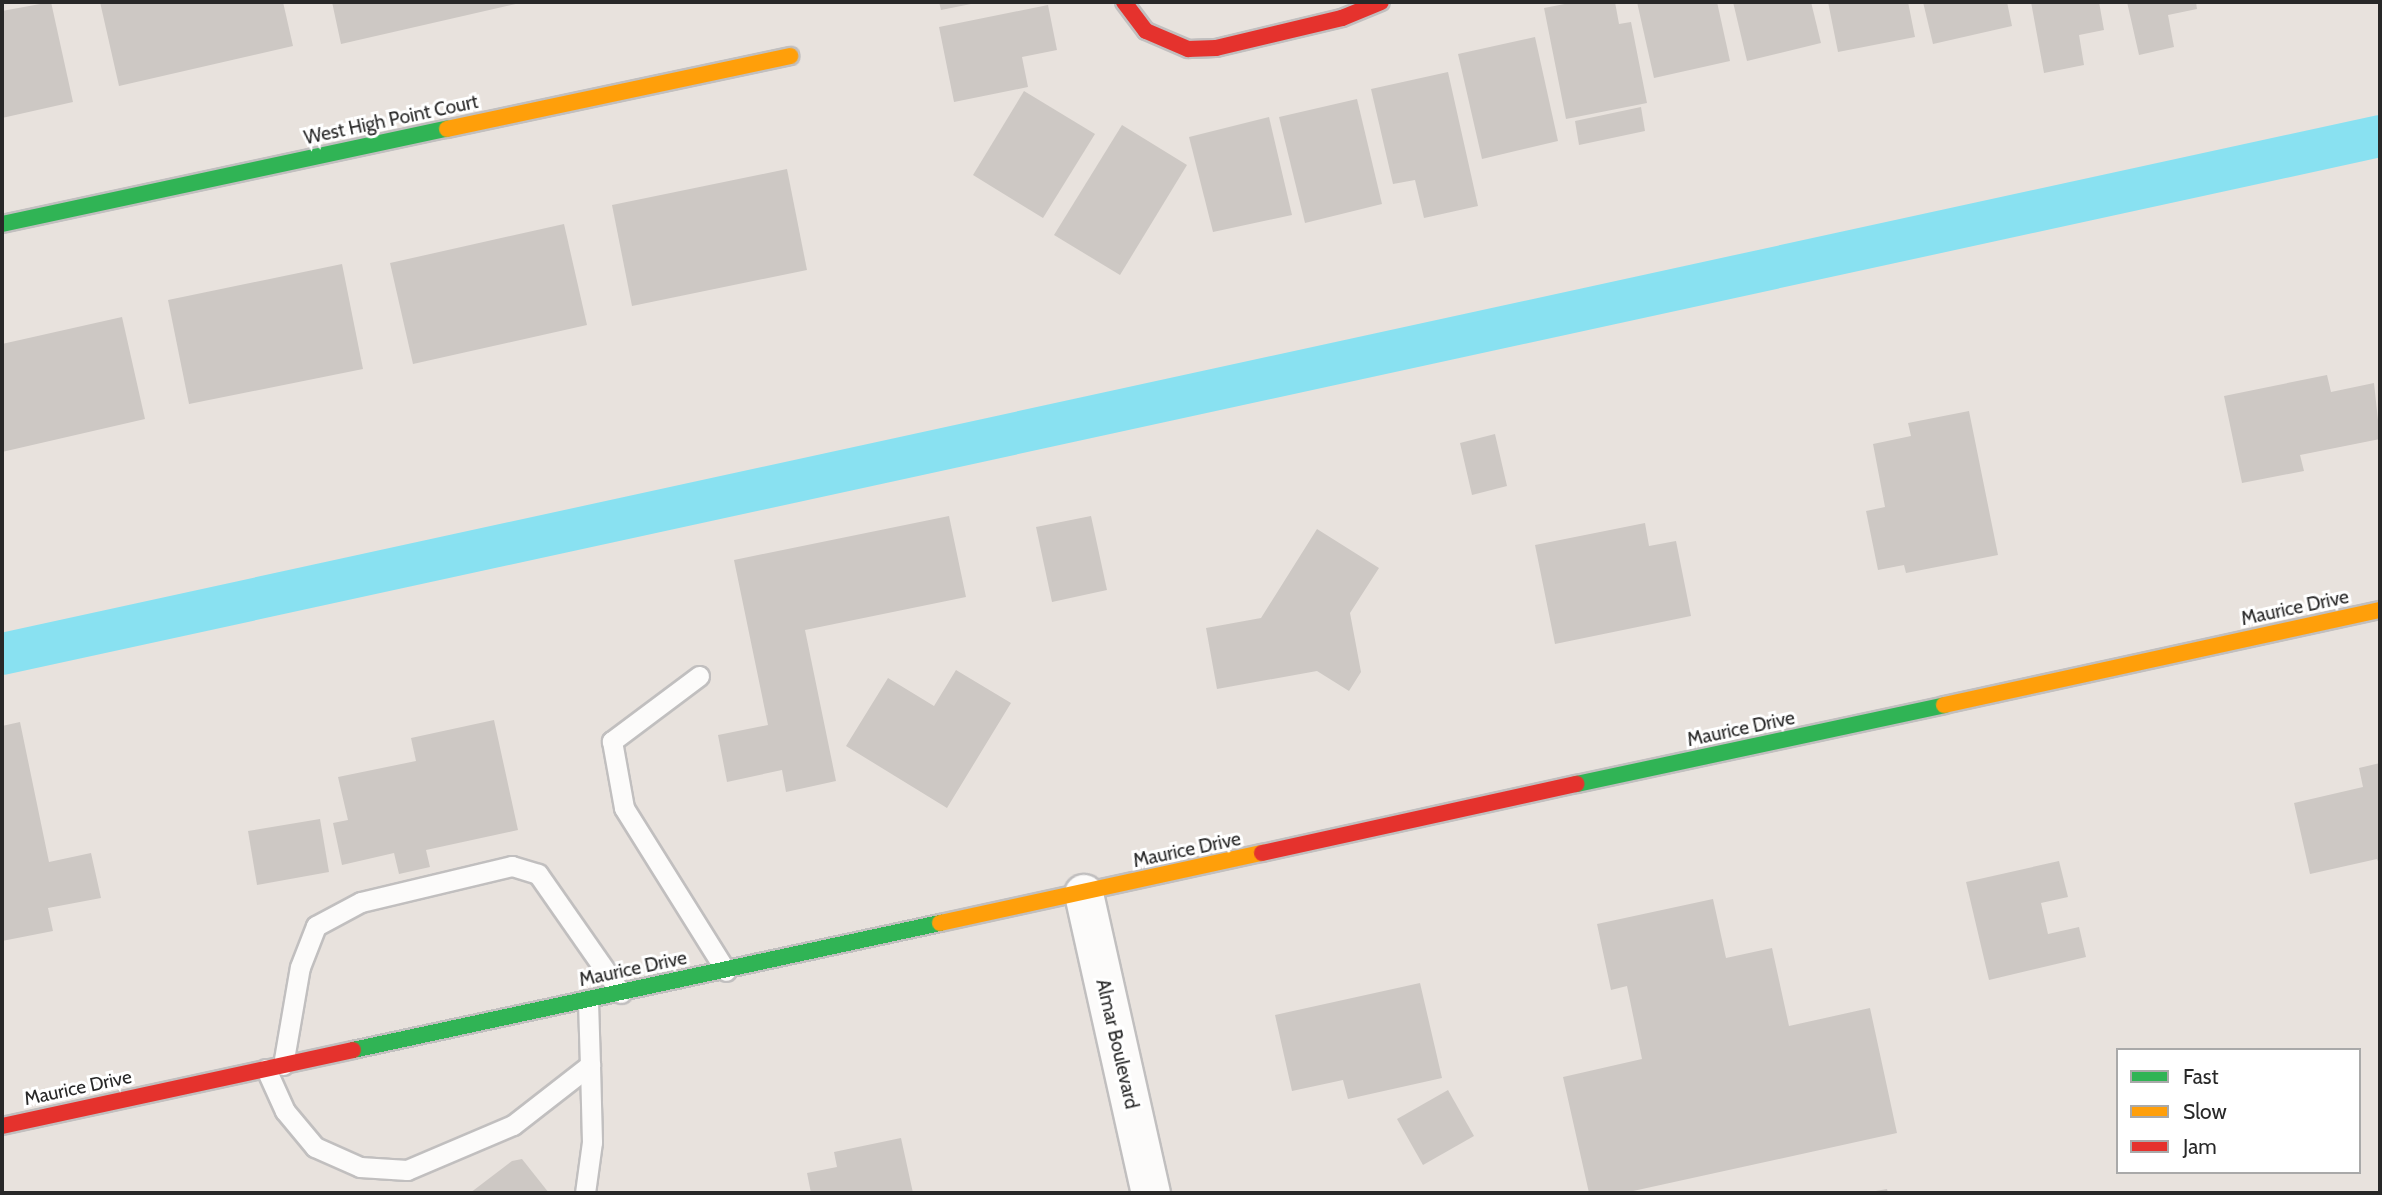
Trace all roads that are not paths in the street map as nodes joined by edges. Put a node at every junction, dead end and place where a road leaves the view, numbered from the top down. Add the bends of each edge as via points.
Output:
1 (1124, 2) edge
2 (1381, 2) edge
3 (790, 56) dead end
4 (2, 224) edge
5 (2380, 610) edge
6 (699, 676) dead end
7 (1084, 894) junction
8 (726, 971) junction
9 (621, 993) junction
10 (587, 1000) junction
11 (590, 1065) junction
12 (274, 1067) junction
13 (2, 1126) edge
14 (585, 1193) edge
15 (1151, 1193) edge

1 - 2 street via 1146,31 1188,49 1216,48 1329,21
3 - 4 street, West High Point Court
5 - 7 street, Maurice Drive
6 - 8 lane via 612,741 624,808
7 - 8 street, Maurice Drive
7 - 15 street, Almar Boulevard
8 - 9 street, Maurice Drive
9 - 10 street, Maurice Drive
9 - 12 lane via 538,874 512,866 361,902 316,926 300,967
10 - 11 lane
10 - 12 street, Maurice Drive
11 - 12 lane via 513,1125 407,1170 360,1167 315,1147 285,1111
11 - 14 lane via 592,1142
12 - 13 street, Maurice Drive

